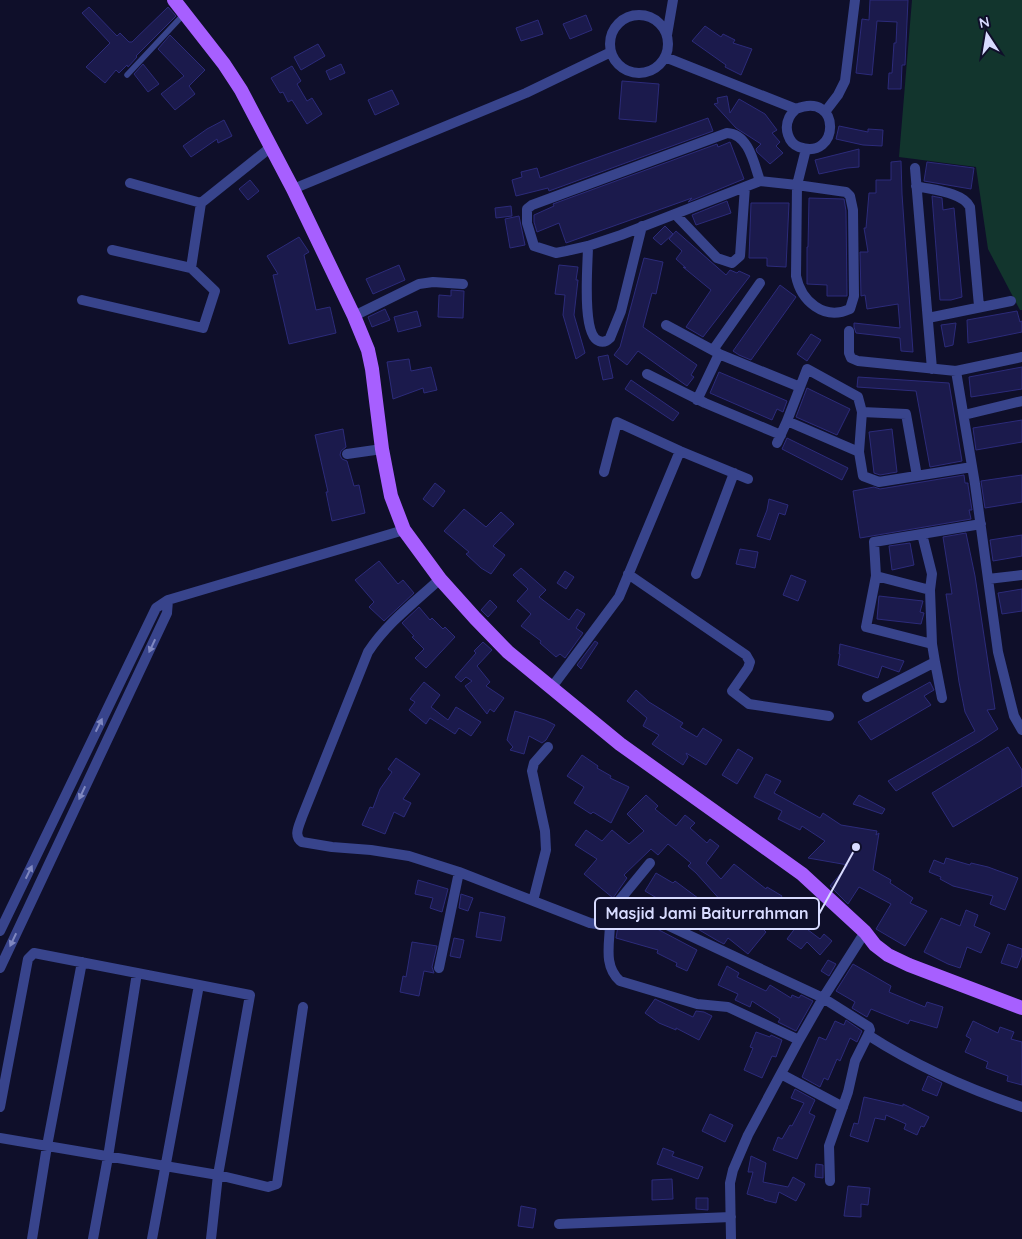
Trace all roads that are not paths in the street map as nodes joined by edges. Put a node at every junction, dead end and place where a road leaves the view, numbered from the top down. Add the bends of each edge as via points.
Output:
1 (174, 0) edge
2 (673, 0) edge
3 (856, 0) edge
4 (184, 13) junction
5 (667, 35) junction
6 (611, 52) junction
7 (665, 57) junction
8 (127, 75) dead end
9 (796, 109) junction
10 (825, 112) junction
11 (271, 147) junction
12 (806, 149) junction
13 (915, 168) dead end
14 (760, 181) junction
15 (130, 183) dead end
16 (797, 185) junction
17 (916, 186) junction
18 (745, 187) junction
19 (294, 189) junction
20 (201, 203) junction
21 (675, 214) junction
22 (642, 226) junction
23 (588, 246) junction
24 (112, 250) dead end
25 (191, 268) junction
26 (463, 284) dead end
27 (760, 284) dead end
28 (82, 300) dead end
29 (1011, 301) dead end
30 (979, 306) junction
31 (354, 316) junction
32 (928, 318) junction
33 (666, 325) dead end
34 (849, 330) dead end
35 (716, 352) junction
36 (1022, 357) edge
37 (932, 369) junction
38 (956, 371) junction
39 (647, 374) dead end
40 (800, 387) junction
41 (697, 400) junction
42 (1022, 401) edge
43 (862, 412) junction
44 (964, 415) junction
45 (787, 421) junction
46 (382, 449) junction
47 (680, 451) junction
48 (859, 452) junction
49 (347, 454) dead end
50 (972, 467) junction
51 (604, 472) dead end
52 (734, 473) junction
53 (917, 476) junction
54 (748, 479) dead end
55 (981, 524) junction
56 (404, 530) junction
57 (922, 534) junction
58 (628, 574) junction
59 (696, 574) dead end
60 (1022, 575) edge
61 (876, 576) junction
62 (440, 579) junction
63 (988, 579) junction
64 (930, 590) junction
65 (168, 600) junction
66 (932, 644) junction
67 (934, 662) junction
68 (552, 687) junction
69 (867, 697) dead end
70 (942, 698) dead end
71 (829, 716) dead end
72 (1022, 730) edge
73 (548, 747) dead end
74 (650, 863) dead end
75 (459, 872) junction
76 (533, 901) junction
77 (618, 902) junction
78 (610, 926) junction
79 (0, 931) edge
80 (865, 932) junction
81 (82, 962) junction
82 (0, 968) edge
83 (439, 968) dead end
84 (137, 973) junction
85 (199, 985) junction
86 (823, 998) junction
87 (303, 1007) dead end
88 (1022, 1008) edge
89 (868, 1035) junction
90 (799, 1040) junction
91 (781, 1074) junction
92 (843, 1106) junction
93 (0, 1107) edge
94 (1022, 1107) edge
95 (0, 1138) edge
96 (47, 1146) junction
97 (108, 1156) junction
98 (165, 1166) junction
99 (218, 1175) junction
100 (830, 1181) dead end
101 (731, 1217) junction
102 (559, 1224) dead end
103 (32, 1239) edge
104 (93, 1239) edge
105 (152, 1239) edge
106 (210, 1239) edge
107 (731, 1239) edge

1 - 4 main road
2 - 5 street
3 - 10 street via 845,81
4 - 8 lane
4 - 11 main road via 224,64
5 - 6 street via 653,18 631,16 614,30
5 - 7 street
6 - 7 street via 625,69 640,73 654,68
6 - 19 street via 554,80
7 - 9 street
9 - 10 street via 805,105
9 - 12 street via 786,127 796,145
10 - 12 street via 831,127 829,136 824,144
11 - 19 main road
11 - 20 street
12 - 16 street
13 - 17 street
14 - 16 street
14 - 18 street
14 - 23 street via 744,142 727,133 527,209 534,246 556,253
15 - 20 street
16 - 16 street via 796,276 799,288 815,308 844,312 850,309 854,296 850,196 846,192
17 - 30 street via 960,196 967,201
17 - 32 street
18 - 21 street
18 - 21 street via 740,256 732,263 717,258
19 - 31 main road
20 - 25 street
21 - 22 street
22 - 23 street
22 - 23 street via 621,311 610,338 602,342 595,338 588,324
24 - 25 street
25 - 28 street via 215,291 203,328
26 - 31 street via 419,284
27 - 35 street
29 - 30 street
30 - 32 street
31 - 46 main road via 372,369
32 - 37 street
33 - 35 street
34 - 37 street via 851,358
35 - 40 street
35 - 41 street
36 - 38 street
37 - 38 street
38 - 44 street
39 - 41 street
40 - 43 street via 807,369 858,397
40 - 45 street
41 - 45 street via 779,439
42 - 44 street
43 - 48 street
43 - 53 street via 906,414
44 - 50 street
45 - 48 street
46 - 49 street
46 - 56 main road via 391,496
47 - 51 street via 617,422
47 - 52 street
47 - 58 street
48 - 53 street via 863,476 879,482
50 - 53 street
50 - 55 street
52 - 54 street
52 - 59 street
55 - 57 street
55 - 63 street
56 - 62 main road
56 - 65 street
57 - 61 street via 874,542
57 - 64 street via 932,574
58 - 68 street via 618,597
58 - 71 street via 746,655 750,662 748,668 732,691 749,704
60 - 63 street
61 - 64 street
61 - 66 street via 866,627
62 - 68 main road via 508,652
62 - 75 street via 388,627 368,652 324,759 297,836 308,844 409,856
63 - 72 street via 998,652 1014,716
64 - 66 street
79 -> 65 street via 156,608
65 -> 82 street via 167,613
66 - 67 street
67 - 69 street
67 - 70 street
68 - 80 main road via 620,744 802,874
73 - 76 street via 534,763 532,771 546,850
74 - 77 street
75 - 76 street
75 - 83 street
76 - 78 street via 590,923
77 - 78 street
77 - 86 street
78 - 90 street via 609,967 620,981 696,1004 728,1007
80 - 86 street
80 - 88 main road via 888,955
81 - 84 street
81 - 93 street via 34,953 28,959
81 - 96 street
84 - 85 street
84 - 97 street
85 - 98 street
85 - 99 street via 250,995
86 - 89 street via 866,1024 870,1030
86 - 90 street
87 - 99 street via 277,1184 268,1187
89 - 92 street via 855,1061
89 - 94 street via 917,1065
90 - 91 street
91 - 92 street
91 - 101 street via 733,1170
92 - 100 street via 829,1146
95 - 96 street
96 - 97 street
96 - 103 street
97 - 98 street
97 - 104 street
98 - 99 street
98 - 105 street
99 - 106 street
101 - 102 street
101 - 107 street

